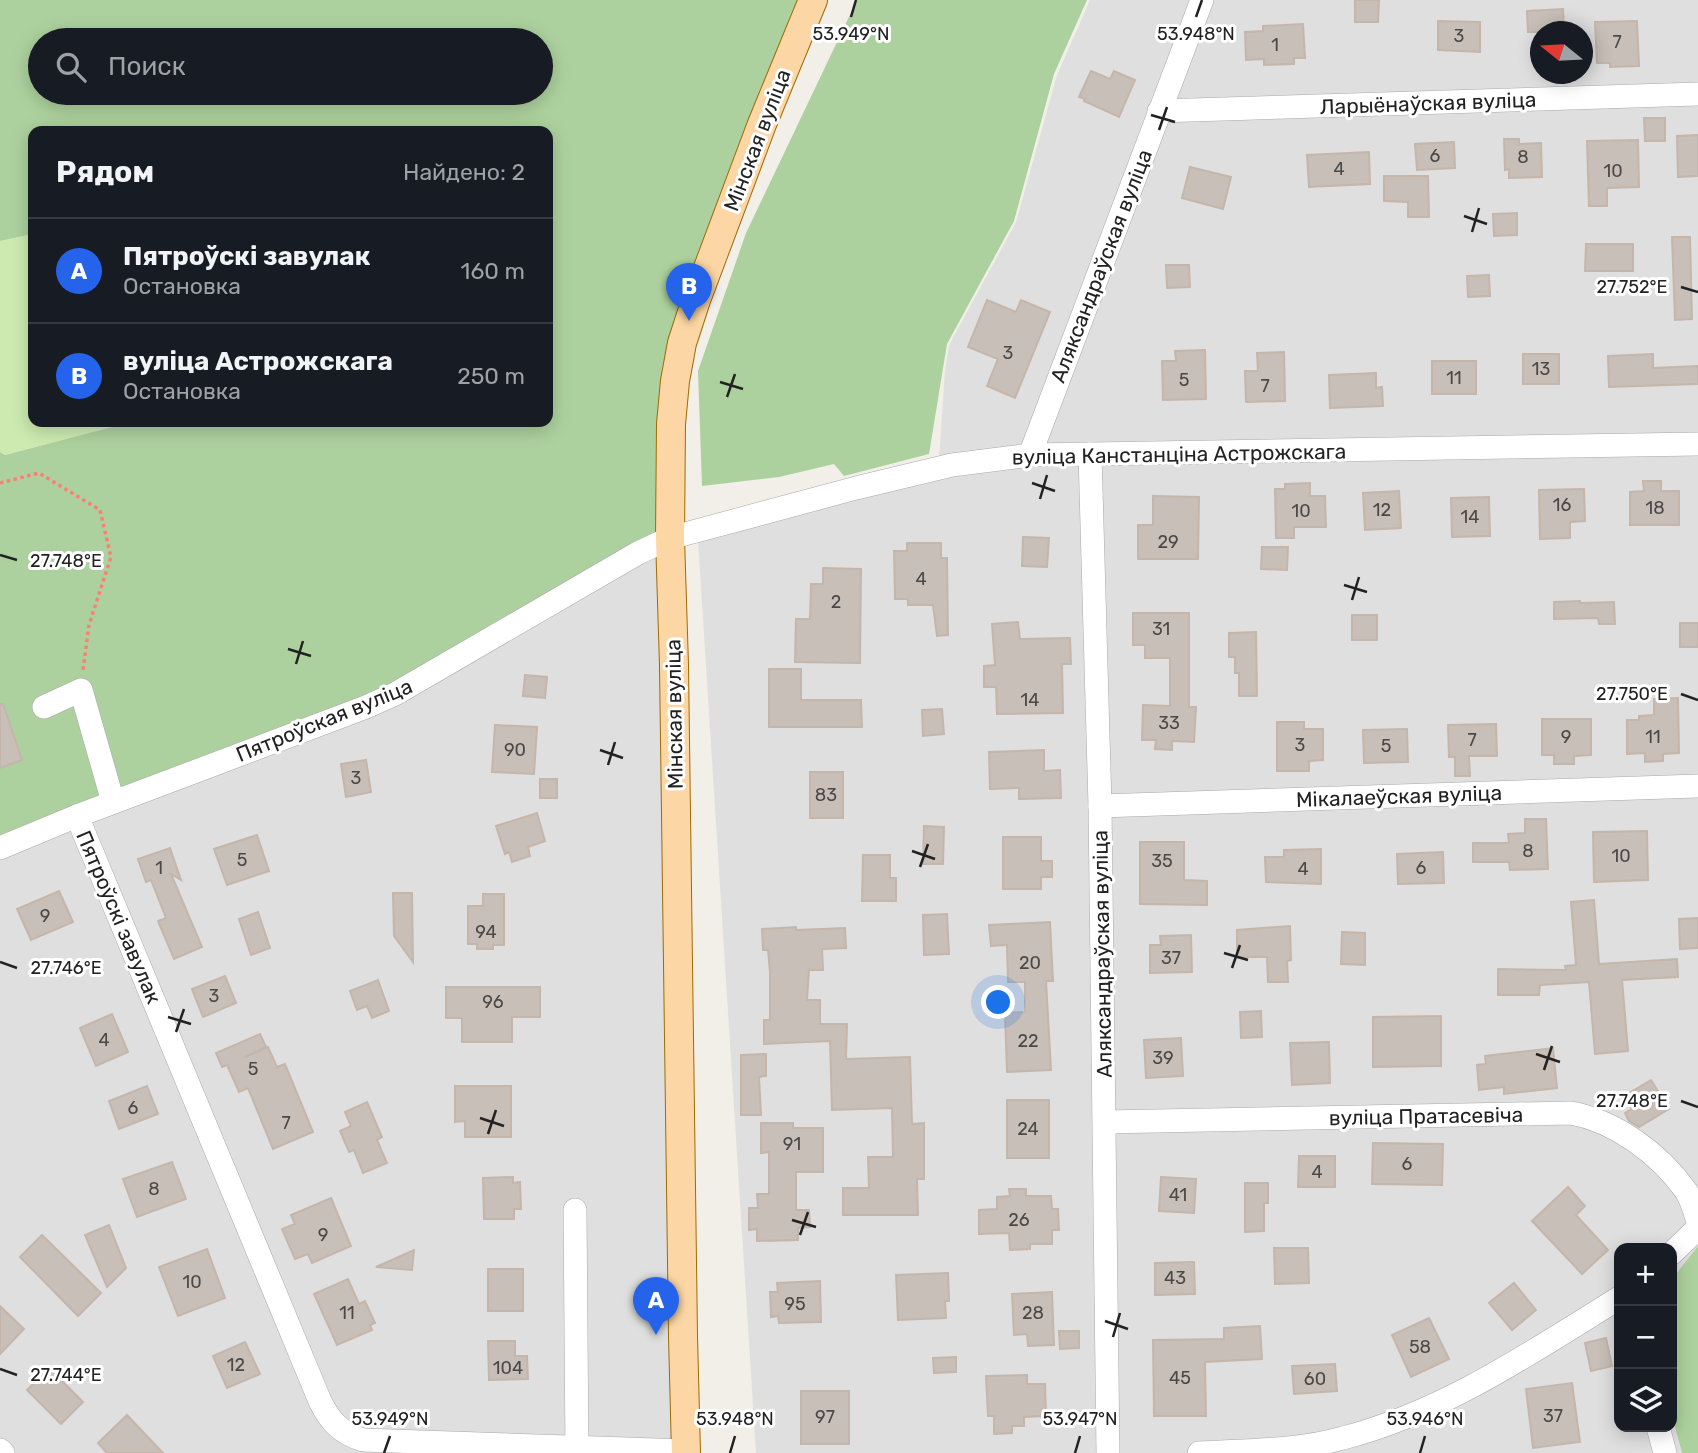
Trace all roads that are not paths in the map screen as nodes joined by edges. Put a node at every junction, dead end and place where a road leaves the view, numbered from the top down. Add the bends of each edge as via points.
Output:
1 (813, 0) edge
2 (1202, 0) edge
3 (1698, 94) edge
4 (1159, 111) junction
5 (1698, 444) edge
6 (1090, 454) junction
7 (1030, 455) junction
8 (670, 538) junction
9 (44, 707) dead end
10 (1698, 786) edge
11 (113, 802) junction
12 (1100, 806) junction
13 (77, 816) junction
14 (0, 848) edge
15 (1105, 1122) junction
16 (575, 1210) dead end
17 (1698, 1222) edge
18 (1698, 1228) edge
19 (1677, 1248) edge
20 (1614, 1301) edge
21 (1659, 1432) edge
22 (577, 1449) edge
23 (686, 1452) edge
24 (1108, 1453) edge
25 (1199, 1453) edge
26 (1665, 1453) edge

1 - 8 main road, Мінская вуліца via 682,343 671,424
2 - 4 street, Аляксандраўская вуліца
3 - 4 street, Ларыёнаўская вуліца
4 - 7 street, Аляксандраўская вуліца
5 - 6 street, вуліца Канстанціна Астрожскага
6 - 7 street, вуліца Канстанціна Астрожскага
6 - 12 street, Аляксандраўская вуліца
7 - 8 street, вуліца Канстанціна Астрожскага via 952,465
8 - 11 street, Пятроўская вуліца via 395,694
8 - 23 main road, Мінская вуліца
9 - 11 street via 80,690
10 - 12 street, Мікалаеўская вуліца
11 - 13 street, Пятроўская вуліца
12 - 15 street, Аляксандраўская вуліца
13 - 14 street, Пятроўская вуліца
13 - 22 street, Пятроўскі завулак via 327,1416 337,1428 363,1440
15 - 17 street, вуліца Пратасевіча via 1571,1113 1591,1117 1629,1138 1665,1166 1688,1194
15 - 24 street, Аляксандраўская вуліца
16 - 22 street
18 - 19 street
20 - 25 street via 1495,1374 1388,1424 1304,1446
21 - 26 street
22 - 23 street, Пятроўскі завулак

